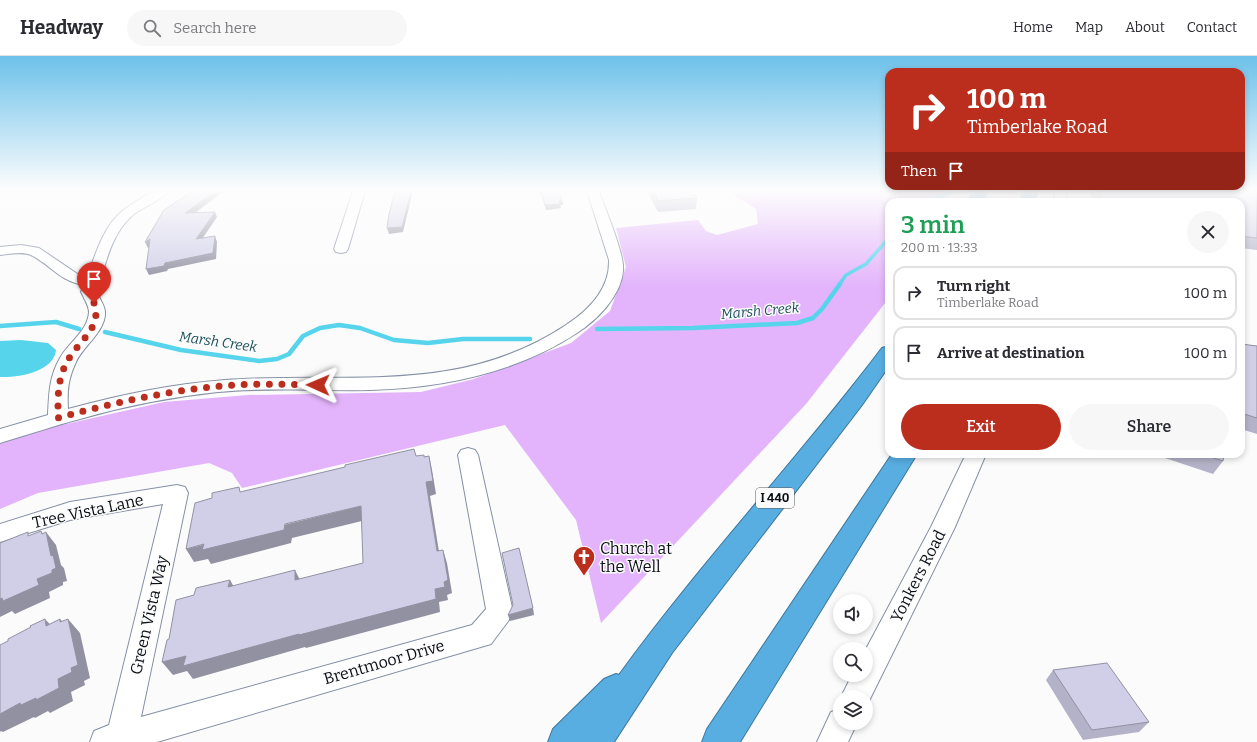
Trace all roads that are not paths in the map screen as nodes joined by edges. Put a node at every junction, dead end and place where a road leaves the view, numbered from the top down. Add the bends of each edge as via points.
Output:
1 (119, 223) edge
2 (349, 223) edge
3 (604, 223) edge
4 (341, 249) dead end
5 (0, 251) edge
6 (92, 282) junction
7 (885, 357) edge
8 (58, 418) junction
9 (0, 436) edge
10 (468, 455) dead end
11 (902, 458) edge
12 (974, 458) edge
13 (177, 493) joint
14 (0, 533) edge
15 (661, 643) junction
16 (860, 690) edge
17 (838, 730) edge
18 (113, 739) edge
19 (566, 742) edge
20 (593, 742) edge
21 (720, 742) edge
22 (832, 742) edge

1 - 6 street
2 - 4 street
3 - 8 street via 617,269 615,279 604,300 569,331 524,355 480,369 425,380 201,388 130,400
5 - 6 street via 34,251 75,279
6 - 8 street via 89,292 97,311 95,321 68,359 58,386
7 - 15 highway, I 440
8 - 9 street
10 - 18 street, Brentmoor Drive via 500,612 481,635
11 - 21 highway
12 - 16 street, Yonkers Road via 943,527
13 - 14 street, Tree Vista Lane via 70,511
13 - 18 street, Green Vista Way
15 - 19 highway
15 - 20 highway, I 440
17 - 22 street

